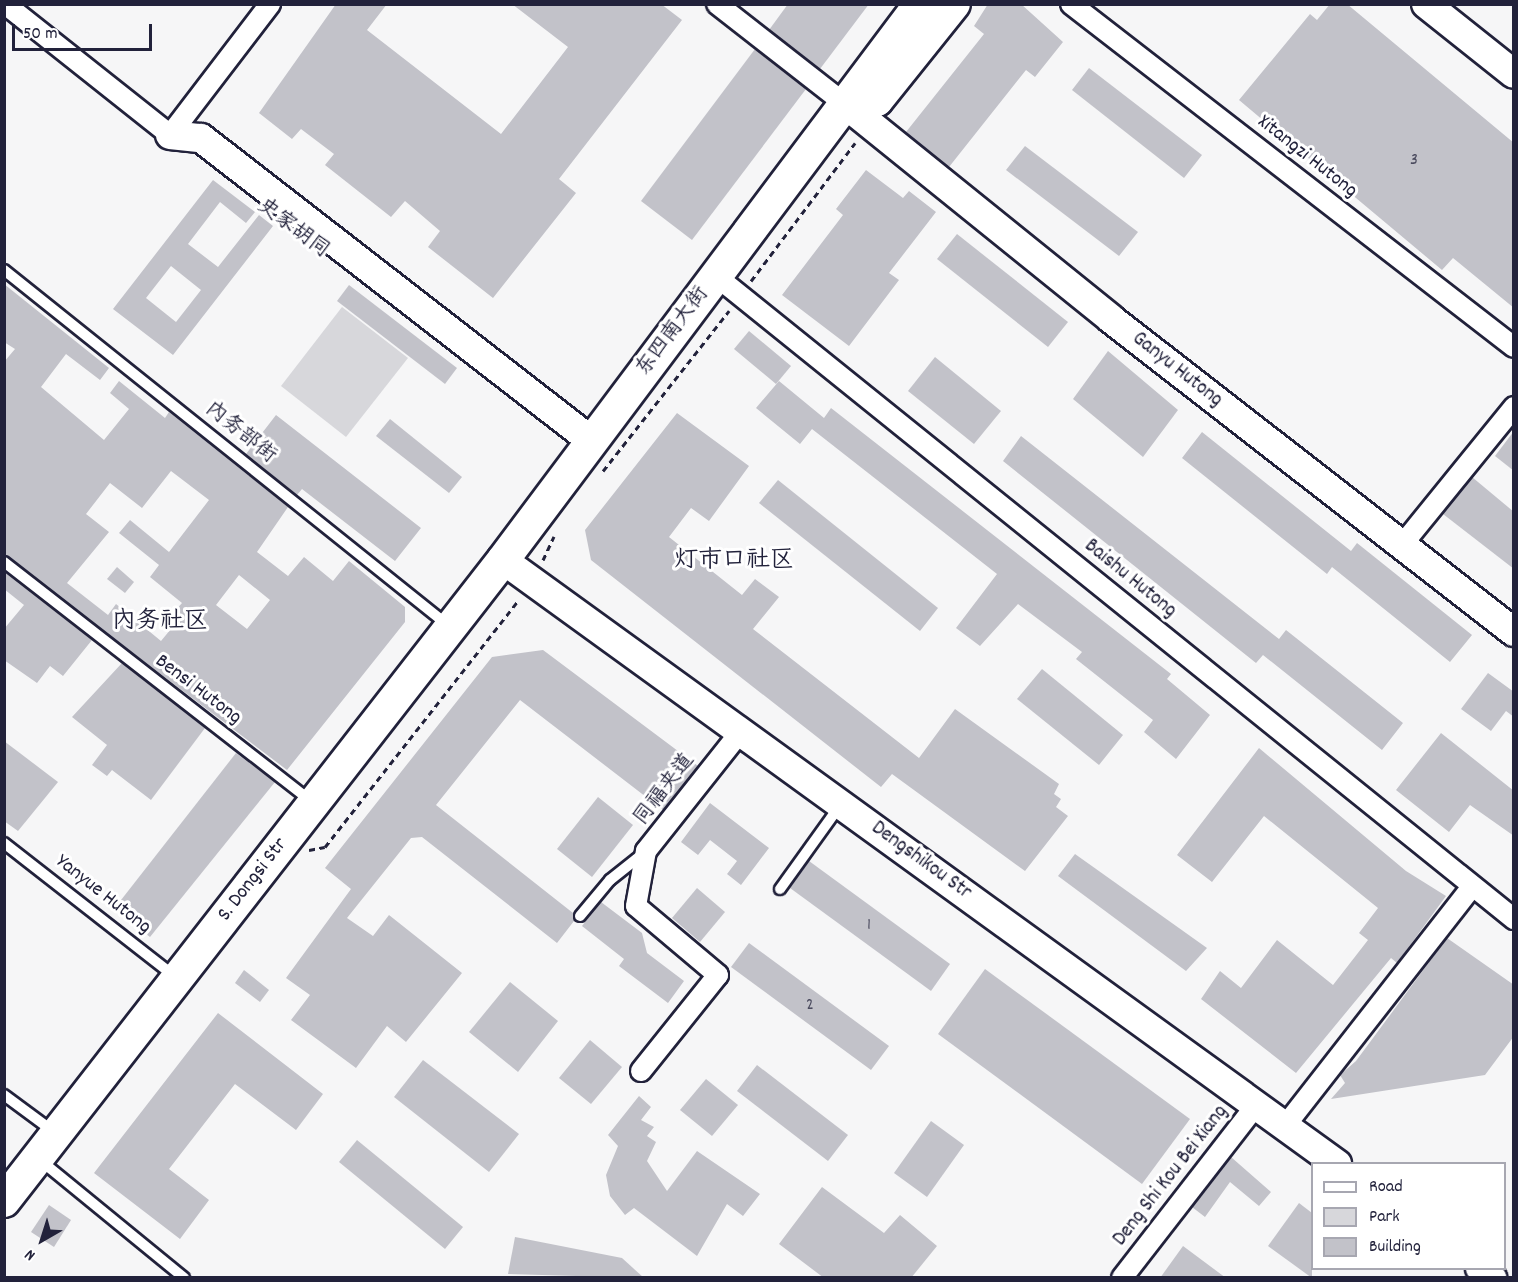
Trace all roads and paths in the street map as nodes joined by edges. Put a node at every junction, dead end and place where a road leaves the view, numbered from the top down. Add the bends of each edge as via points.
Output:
1 (5, 4) edge
2 (270, 4) edge
3 (717, 4) edge
4 (920, 4) edge
5 (954, 4) edge
6 (1071, 4) edge
7 (1426, 4) edge
8 (1514, 74) edge
9 (845, 104) junction
10 (869, 124) junction
11 (170, 135) junction
12 (4, 270) edge
13 (716, 276) junction
14 (741, 294) junction
15 (1514, 347) edge
16 (1514, 407) edge
17 (591, 456) junction
18 (556, 531) dead end
19 (1402, 545) junction
20 (503, 560) junction
21 (4, 562) edge
22 (534, 582) junction
23 (450, 627) junction
24 (1514, 632) edge
25 (741, 731) junction
26 (313, 803) junction
27 (842, 803) junction
28 (4, 843) edge
29 (646, 851) junction
30 (272, 857) junction
31 (1472, 887) junction
32 (780, 889) dead end
33 (580, 916) dead end
34 (1514, 919) edge
35 (177, 979) junction
36 (641, 1071) dead end
37 (4, 1095) edge
38 (1257, 1104) junction
39 (1285, 1125) junction
40 (47, 1146) junction
41 (1334, 1162) edge
42 (4, 1201) edge
43 (184, 1278) edge
44 (1122, 1278) edge

1 - 11 street
2 - 11 street
3 - 9 street
4 - 9 main road, 东四南大街
5 - 9 main road via 877,100
6 - 15 street, Xitangzi Hutong
7 - 8 street
9 - 10 street, Ganyu Hutong
9 - 13 main road, 东四南大街
10 - 14 path
10 - 19 street, Ganyu Hutong
11 - 17 street via 201,138
12 - 23 lane, 内务部街
13 - 14 street, Baishu Hutong
13 - 17 main road, 东四南大街
14 - 17 path
14 - 31 street, Baishu Hutong
16 - 19 street
17 - 20 main road, 东四南大街
18 - 22 path
19 - 24 street, Ganyu Hutong
20 - 22 street, Dengshikou Str
20 - 23 main road, S. Dongsi Str
21 - 26 lane, Bensi Hutong
22 - 25 street, Dengshikou Str
22 - 30 path via 326,847
23 - 26 main road, S. Dongsi Str
25 - 27 street, Dengshikou Str
25 - 29 street, 同福夹道
26 - 30 main road, S. Dongsi Str
27 - 32 lane
27 - 38 street, Dengshikou Str
28 - 35 lane, Yanyue Hutong
29 - 33 lane via 610,880
29 - 36 street, 同福夹道 via 636,906 718,975
30 - 35 main road, S. Dongsi Str
31 - 34 street, Baishu Hutong
31 - 39 street
35 - 40 main road, S. Dongsi Str
37 - 40 lane
38 - 39 street, Dengshikou Str
38 - 44 street, Deng Shi Kou Bei Xiang
39 - 41 street, Dengshikou Str
40 - 42 main road, S. Dongsi Str
40 - 43 lane

